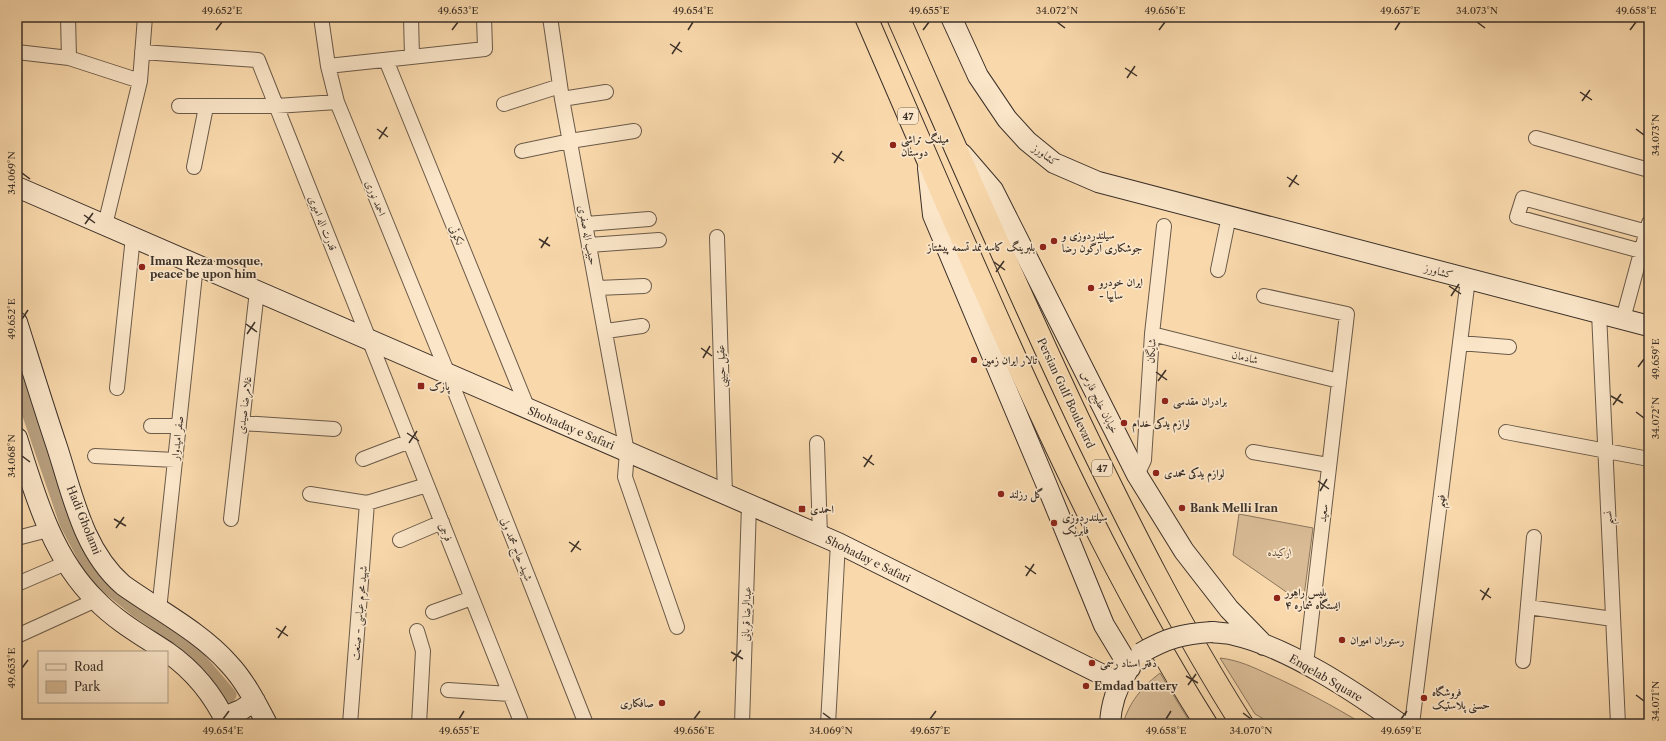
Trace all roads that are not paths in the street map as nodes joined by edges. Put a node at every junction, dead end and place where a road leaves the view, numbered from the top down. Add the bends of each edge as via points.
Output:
1 (68, 17) edge
2 (145, 17) edge
3 (321, 17) edge
4 (411, 17) edge
5 (484, 17) edge
6 (550, 17) edge
7 (866, 17) edge
8 (898, 17) edge
9 (951, 17) edge
10 (17, 52) edge
11 (142, 52) junction
12 (412, 57) junction
13 (69, 58) junction
14 (386, 60) junction
15 (328, 66) junction
16 (140, 81) junction
17 (606, 92) dead end
18 (561, 93) junction
19 (337, 102) junction
20 (504, 104) dead end
21 (179, 106) dead end
22 (276, 106) junction
23 (206, 107) junction
24 (634, 131) dead end
25 (1536, 138) dead end
26 (570, 141) junction
27 (956, 148) junction
28 (522, 151) dead end
29 (927, 158) junction
30 (194, 167) dead end
31 (1649, 170) edge
32 (17, 187) edge
33 (1229, 216) junction
34 (649, 220) dead end
35 (586, 224) junction
36 (105, 225) junction
37 (1164, 226) dead end
38 (1648, 227) edge
39 (717, 237) dead end
40 (133, 238) junction
41 (659, 240) dead end
42 (590, 245) junction
43 (1641, 251) junction
44 (196, 265) junction
45 (1218, 270) dead end
46 (1468, 279) junction
47 (644, 286) dead end
48 (598, 288) junction
49 (257, 291) junction
50 (1264, 296) dead end
51 (1599, 313) junction
52 (1623, 319) junction
53 (17, 322) edge
54 (642, 326) dead end
55 (1649, 326) edge
56 (606, 331) junction
57 (1152, 334) junction
58 (370, 341) junction
59 (1460, 343) junction
60 (1509, 347) dead end
61 (25, 374) edge
62 (448, 374) junction
63 (1338, 381) junction
64 (116, 388) dead end
65 (528, 409) junction
66 (242, 423) junction
67 (151, 426) dead end
68 (178, 426) junction
69 (334, 429) dead end
70 (1506, 432) dead end
71 (17, 438) edge
72 (410, 441) junction
73 (817, 443) dead end
74 (1605, 450) junction
75 (627, 452) junction
76 (1253, 452) dead end
77 (95, 456) dead end
78 (20, 459) edge
79 (362, 459) dead end
80 (1649, 459) edge
81 (175, 460) junction
82 (1328, 465) junction
83 (1137, 475) junction
84 (428, 485) junction
85 (310, 494) dead end
86 (725, 494) junction
87 (367, 503) junction
88 (749, 505) junction
89 (231, 519) dead end
90 (442, 522) junction
91 (48, 530) junction
92 (820, 536) junction
93 (17, 538) edge
94 (1534, 538) dead end
95 (400, 540) dead end
96 (838, 544) junction
97 (66, 563) junction
98 (17, 584) edge
99 (472, 598) junction
100 (96, 600) junction
101 (1528, 607) junction
102 (159, 610) junction
103 (433, 612) dead end
104 (1613, 619) junction
105 (677, 627) dead end
106 (418, 631) dead end
107 (17, 636) edge
108 (1264, 645) junction
109 (166, 651) edge
110 (168, 653) edge
111 (1524, 661) dead end
112 (1306, 664) junction
113 (1130, 668) junction
114 (448, 690) dead end
115 (510, 694) junction
116 (255, 701) junction
117 (226, 720) edge
118 (267, 724) edge
119 (350, 724) edge
120 (419, 724) edge
121 (522, 724) edge
122 (586, 724) edge
123 (742, 724) edge
124 (828, 724) edge
125 (1110, 724) edge
126 (1206, 724) edge
127 (1242, 724) edge
128 (1400, 724) edge
129 (1412, 724) edge
130 (1618, 724) edge

1 - 13 street
2 - 11 street
3 - 15 street, احمد نوری
4 - 12 street
5 - 12 street via 485,49
6 - 18 street, حبیب اله صفری
7 - 29 highway, 47
8 - 27 highway, 47
9 - 33 street, کشاورز via 978,76 1007,119 1027,141 1054,163 1098,182
10 - 13 street
11 - 16 street
11 - 22 street, قدرت اله امیری via 258,60
12 - 14 street
13 - 16 street
14 - 15 street
14 - 65 street, نکوئی
15 - 19 street, احمد نوری
16 - 36 street
17 - 18 street
18 - 20 street
18 - 26 street, حبیب اله صفری
19 - 22 street
19 - 62 street, احمد نوری
21 - 23 street
22 - 23 street
22 - 58 street, قدرت اله امیری
23 - 30 street
24 - 26 street
25 - 31 street
26 - 28 street
26 - 35 street, حبیب اله صفری
27 - 83 street, خیابان خلیج فارس via 993,190
27 - 127 highway, Persian Gulf Boulevard / 47 via 1044,348 1117,501 1186,631
29 - 113 street via 933,215 1104,625
29 - 126 highway, 47 via 1014,357 1076,489 1165,657
32 - 36 street, Shohaday e Safari
33 - 45 street
33 - 46 street, کشاورز
34 - 35 street
35 - 42 street, حبیب اله صفری
36 - 40 street, Shohaday e Safari
37 - 57 street, شایگان
38 - 43 street
38 - 43 street via 1523,198 1517,217
39 - 86 street, عقیل حبیبی
40 - 44 street, Shohaday e Safari
40 - 64 street
41 - 42 street
42 - 48 street, حبیب اله صفری
43 - 52 street
44 - 49 street, Shohaday e Safari
44 - 68 street, صفر امیدوار
46 - 51 street, کشاورز
46 - 59 street, فهیم
47 - 48 street
48 - 56 street, حبیب اله صفری
49 - 58 street, Shohaday e Safari
49 - 66 street, غلامرضا صیدی
50 - 63 street, سعید via 1347,314
51 - 52 street, کشاورز
51 - 74 street, نسیم
52 - 55 street, کشاورز
53 - 61 street, Hadi Gholami
54 - 56 street
56 - 75 street, حبیب اله صفری
57 - 63 street, شادمان
57 - 83 street, شایگان via 1144,460
58 - 62 street, Shohaday e Safari
58 - 72 street, فرجی
59 - 60 street
59 - 129 street, فهیم
61 - 102 street, Hadi Gholami via 93,549 111,575
62 - 65 street, Shohaday e Safari
62 - 122 street, شهید حاج محمد ولی
63 - 82 street, سعید
65 - 75 street, Shohaday e Safari
66 - 69 street
66 - 89 street, غلامرضا صیدی
67 - 68 street
68 - 81 street, صفر امیدوار
70 - 74 street
71 - 78 street
72 - 79 street
72 - 84 street, فرجی
73 - 92 street
74 - 80 street
74 - 104 street, نسیم
75 - 86 street, Shohaday e Safari
75 - 105 street, حبیب اله صفری via 625,477
76 - 82 street
77 - 81 street
78 - 91 street
81 - 102 street, صفر امیدوار
82 - 112 street, سعید
83 - 108 street, خیابان خلیج فارس via 1184,551 1229,609
84 - 87 street
84 - 90 street, فرجی
85 - 87 street
86 - 88 street, Shohaday e Safari
87 - 119 street, شهید محرم عباسی - صنعت
88 - 92 street, Shohaday e Safari
88 - 123 street, عبدالرضا قربانی
90 - 95 street
90 - 99 street, فرجی
91 - 93 street
91 - 97 street
92 - 96 street, Shohaday e Safari
94 - 101 street
96 - 113 street, Shohaday e Safari
96 - 124 street
97 - 98 street
97 - 100 street via 80,584
99 - 103 street
99 - 115 street, فرجی
100 - 107 street
100 - 109 street via 115,617
101 - 104 street
101 - 111 street
102 - 116 street, Hadi Gholami via 205,641 230,665
104 - 130 street, نسیم
106 - 120 street via 422,651
108 - 112 street, Enqelab Square
108 - 113 street, Enqelab Square, bridge via 1234,635 1212,632 1178,636 1160,642
110 - 117 street via 180,661 203,685
112 - 128 street, Enqelab Square
113 - 125 street via 1110,710
114 - 115 street
115 - 121 street, فرجی
116 - 117 street
116 - 118 street, Hadi Gholami

